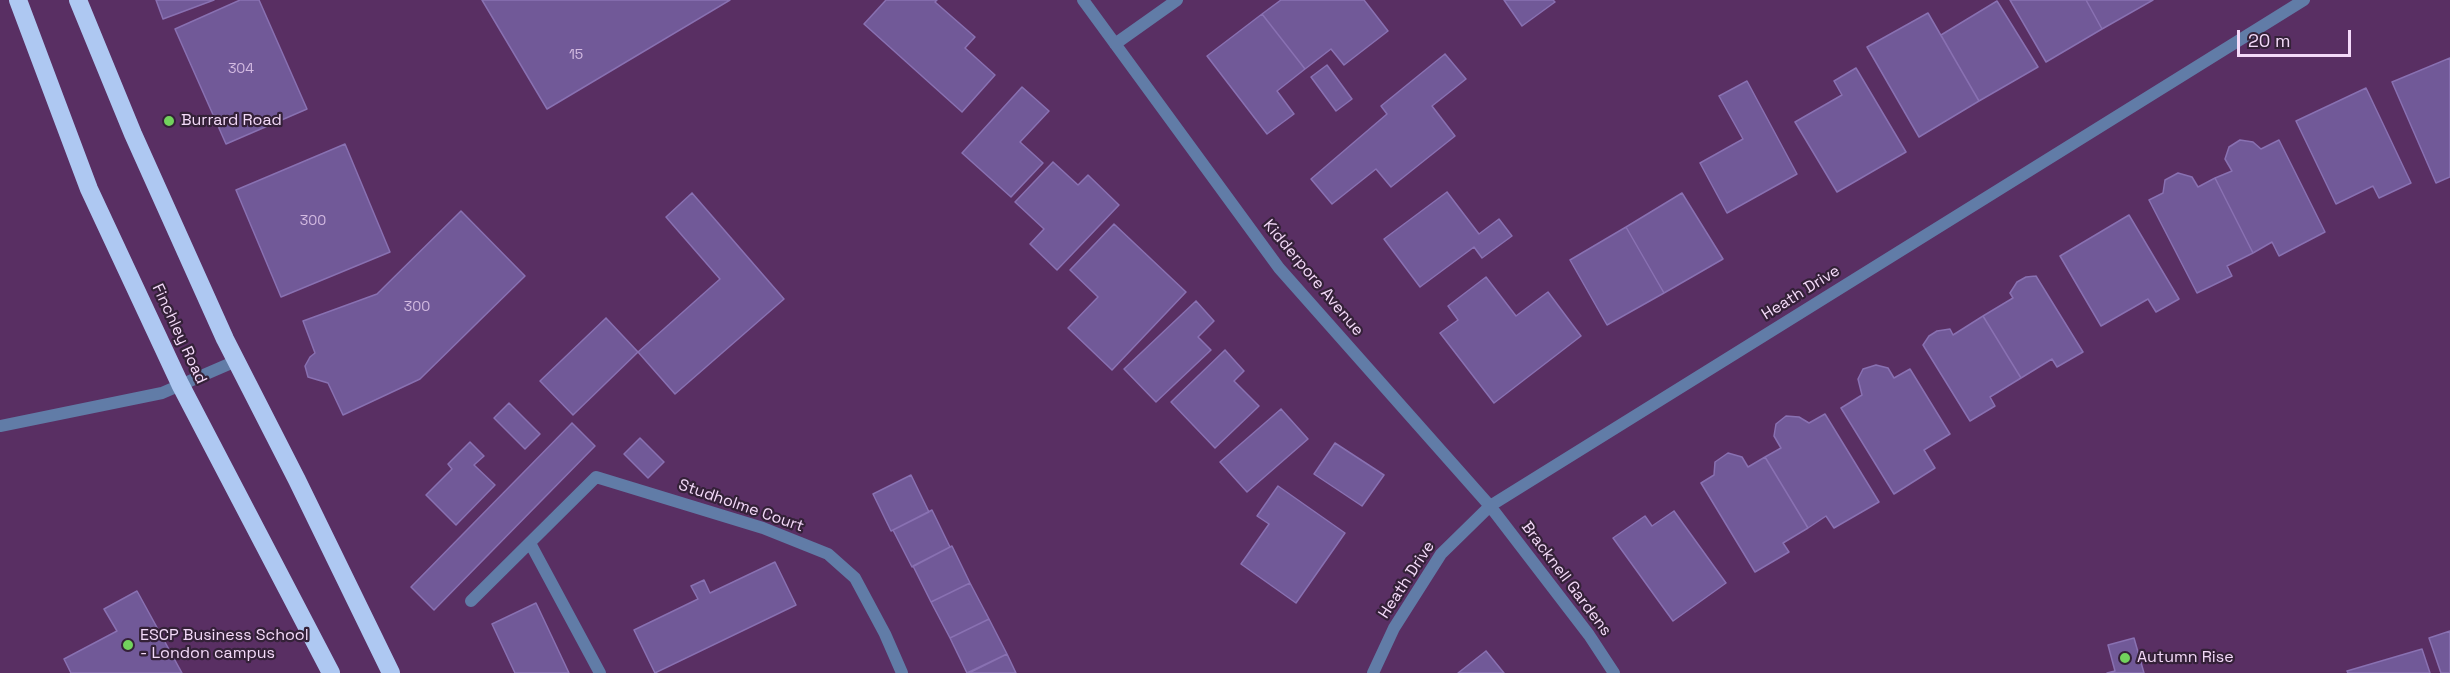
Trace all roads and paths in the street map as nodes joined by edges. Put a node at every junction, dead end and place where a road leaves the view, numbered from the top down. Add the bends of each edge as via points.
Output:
1 (18, 0) edge
2 (78, 0) edge
3 (1083, 0) edge
4 (1177, 0) edge
5 (2304, 0) edge
6 (1115, 44) junction
7 (236, 361) junction
8 (180, 384) junction
9 (0, 426) edge
10 (1490, 506) junction
11 (530, 543) junction
12 (471, 601) dead end
13 (331, 673) edge
14 (391, 673) edge
15 (600, 673) edge
16 (902, 673) edge
17 (1373, 673) edge
18 (1614, 673) edge

1 - 8 highway, Finchley Road via 89,189
2 - 7 highway via 146,163
3 - 6 street, Kidderpore Avenue
4 - 6 street
5 - 10 street, Heath Drive
6 - 10 street, Kidderpore Avenue via 1279,268
7 - 8 street
7 - 14 highway
8 - 9 street via 162,393
8 - 13 highway, Finchley Road
10 - 17 street, Heath Drive via 1441,554 1394,628
10 - 18 street, Bracknell Gardens
11 - 12 street, Studholme Court
11 - 15 street
11 - 16 street, Studholme Court via 596,477 764,528 828,554 855,578

